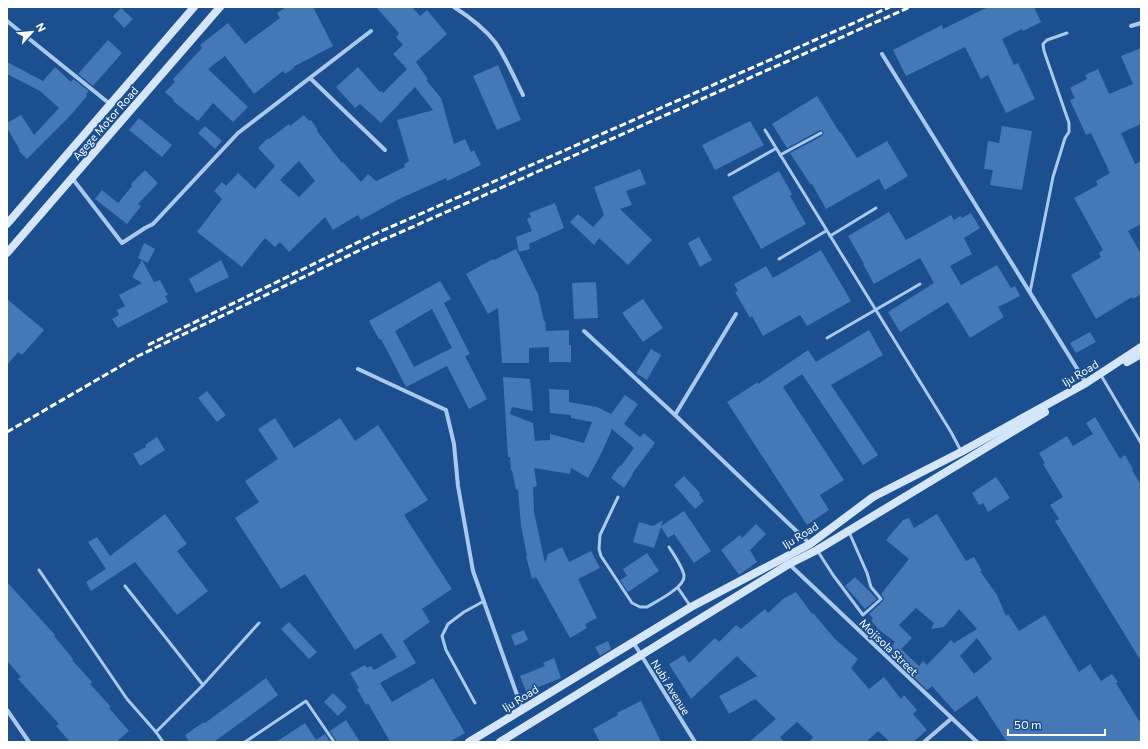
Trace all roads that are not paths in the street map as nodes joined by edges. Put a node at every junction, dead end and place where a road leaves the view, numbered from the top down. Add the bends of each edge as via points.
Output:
1 (194, 7) edge
2 (220, 7) edge
3 (454, 7) edge
4 (7, 21) edge
5 (1141, 23) edge
6 (1131, 26) dead end
7 (372, 30) dead end
8 (1067, 33) dead end
9 (882, 54) dead end
10 (310, 78) junction
11 (523, 95) dead end
12 (110, 104) junction
13 (765, 130) dead end
14 (821, 133) dead end
15 (775, 149) junction
16 (385, 150) dead end
17 (780, 155) junction
18 (729, 175) dead end
19 (72, 178) junction
20 (876, 208) dead end
21 (7, 224) edge
22 (826, 231) junction
23 (830, 236) junction
24 (7, 253) edge
25 (779, 259) dead end
26 (920, 284) dead end
27 (1030, 293) junction
28 (875, 310) junction
29 (736, 314) dead end
30 (584, 331) dead end
31 (828, 338) dead end
32 (1141, 347) edge
33 (1141, 354) edge
34 (358, 369) dead end
35 (1102, 378) junction
36 (1086, 384) junction
37 (675, 415) junction
38 (1141, 443) edge
39 (961, 452) junction
40 (618, 497) dead end
41 (848, 531) junction
42 (810, 544) junction
43 (669, 547) dead end
44 (817, 550) junction
45 (790, 564) junction
46 (39, 570) dead end
47 (126, 586) dead end
48 (678, 588) junction
49 (484, 601) junction
50 (691, 607) junction
51 (259, 623) dead end
52 (633, 642) junction
53 (641, 656) junction
54 (203, 685) junction
55 (475, 703) dead end
56 (522, 709) junction
57 (7, 710) edge
58 (952, 718) junction
59 (156, 732) junction
60 (29, 742) edge
61 (163, 742) edge
62 (245, 742) edge
63 (334, 742) edge
64 (469, 742) edge
65 (500, 742) edge
66 (695, 742) edge
67 (924, 742) edge
68 (977, 742) edge

1 - 12 main road, Agege Motor Road
2 - 19 main road, Agege Motor Road
3 - 11 street via 470,18 494,42
4 - 12 street
5 - 6 street
7 - 10 street
8 - 27 lane via 1046,40 1043,44 1069,123 1069,132 1053,177
9 - 27 street
10 - 16 street
10 - 19 street via 238,133 153,224 122,243
12 - 21 main road, Agege Motor Road
13 - 15 lane
14 - 17 lane
15 - 17 lane
15 - 18 lane
17 - 22 lane
19 - 24 main road, Agege Motor Road
20 - 23 lane
22 - 23 lane
22 - 25 lane
23 - 28 lane
26 - 28 lane
27 - 36 street
28 - 31 lane
28 - 39 lane
29 - 37 street
30 - 37 street
32 - 36 main road, Iju Road
33 - 35 main road, Iju Road
34 - 49 street via 446,410 454,444 458,486 473,571
35 - 38 lane
35 - 41 main road, Iju Road
36 - 39 main road, Iju Road
37 - 42 street
39 - 42 main road, Iju Road via 873,497
40 - 48 lane via 602,530 598,545 601,556 626,594 634,605 644,608
41 - 44 main road, Iju Road
41 - 44 lane via 871,586 881,599 863,615
42 - 50 main road, Iju Road
43 - 48 lane via 683,574 684,580
44 - 45 main road, Iju Road
45 - 53 main road, Iju Road
45 - 58 street, Mojisola Street
46 - 59 lane via 127,699
47 - 54 lane
48 - 50 lane
49 - 55 lane via 448,624 442,636 446,650
49 - 56 street
50 - 52 main road, Iju Road
51 - 54 lane
52 - 53 street, Nubi Avenue
52 - 56 main road, Iju Road
53 - 65 main road, Iju Road
53 - 66 street, Nubi Avenue
54 - 59 lane
56 - 64 main road, Iju Road
57 - 60 street
58 - 67 street
58 - 68 street, Mojisola Street
59 - 61 lane
62 - 63 lane via 306,701

